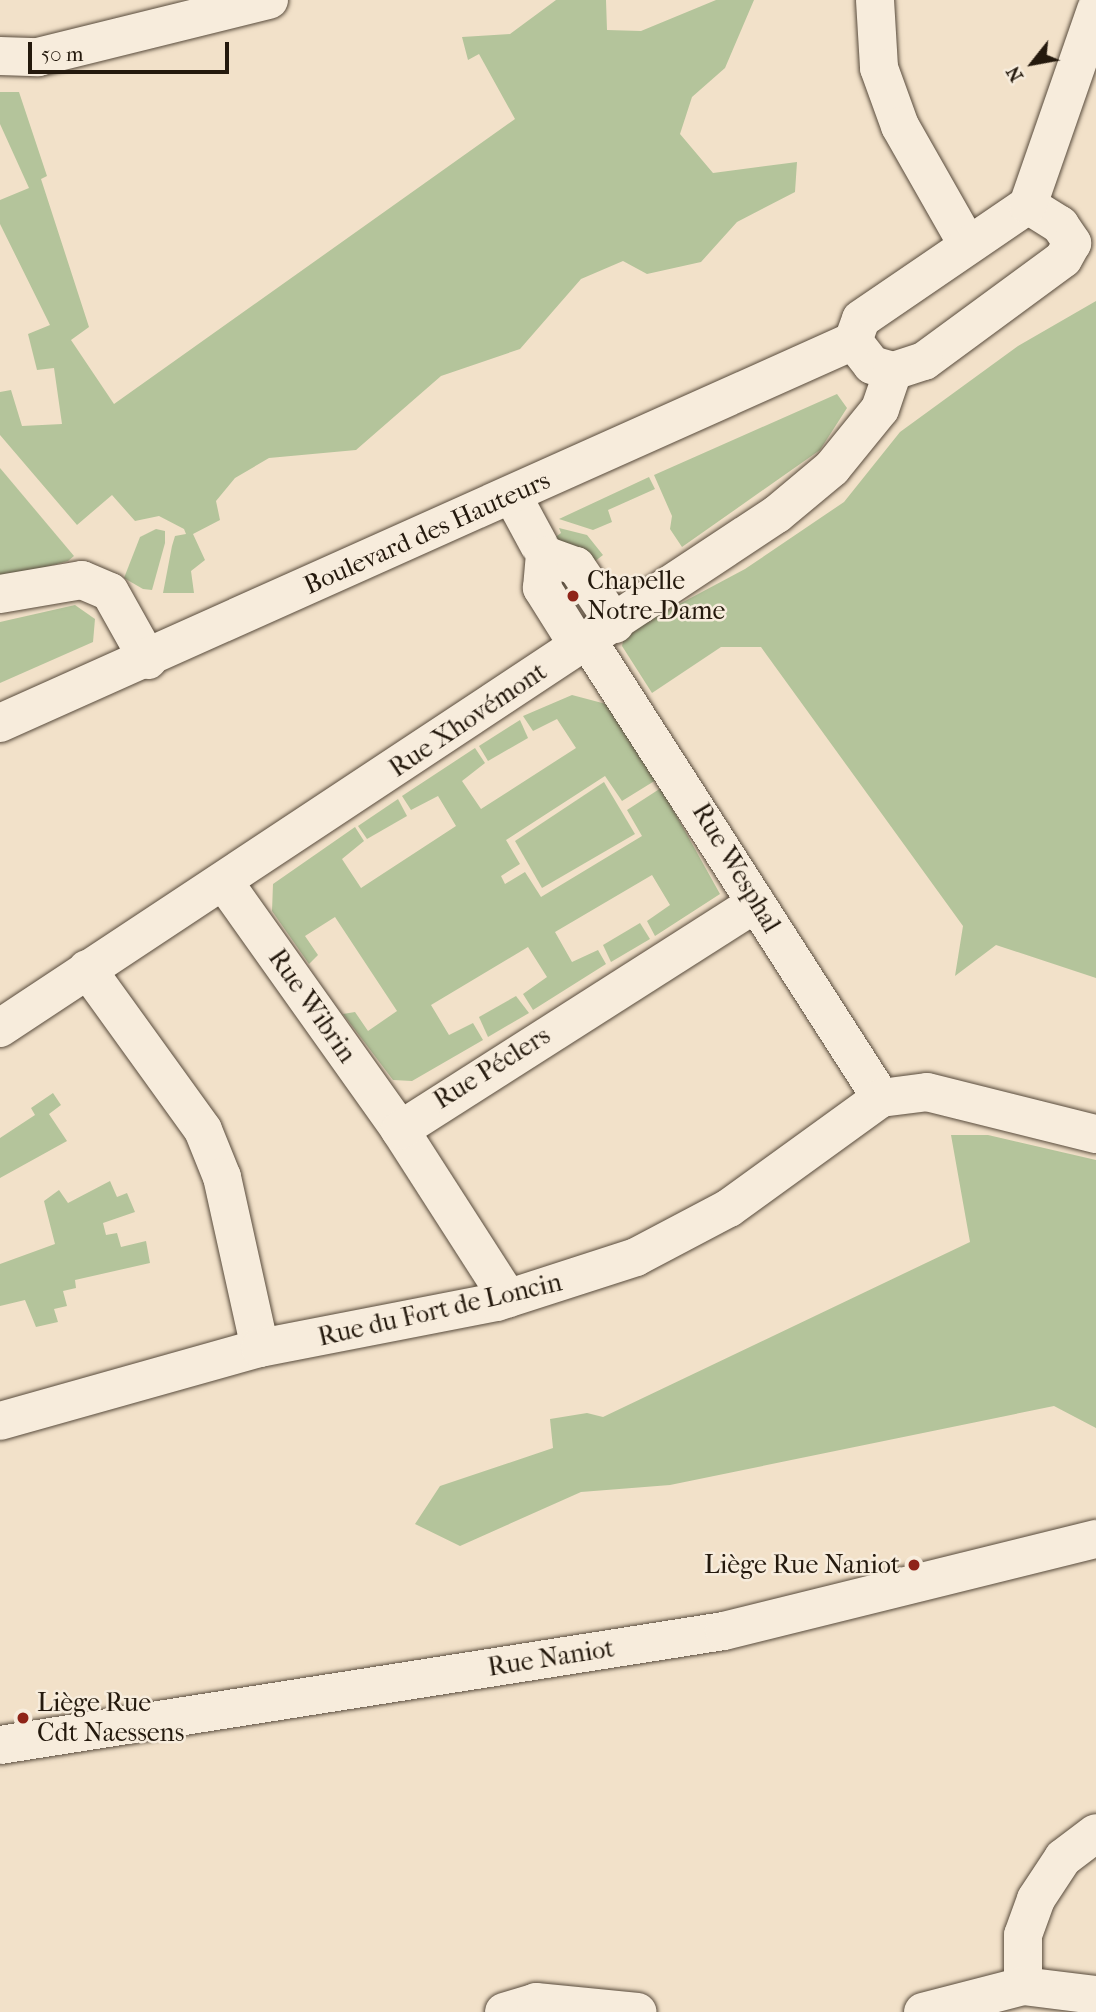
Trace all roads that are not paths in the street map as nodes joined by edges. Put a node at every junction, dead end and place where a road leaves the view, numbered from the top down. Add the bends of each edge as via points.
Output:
1 (269, 0) edge
2 (875, 0) edge
3 (1096, 10) edge
4 (0, 56) edge
5 (1028, 205) junction
6 (1084, 241) edge
7 (966, 242) junction
8 (853, 341) junction
9 (893, 371) junction
10 (512, 495) junction
11 (539, 545) dead end
12 (0, 594) edge
13 (594, 637) junction
14 (148, 660) junction
15 (0, 723) edge
16 (225, 882) junction
17 (756, 903) junction
18 (87, 969) junction
19 (0, 1028) edge
20 (881, 1098) junction
21 (400, 1130) junction
22 (1096, 1134) edge
23 (508, 1298) junction
24 (260, 1348) junction
25 (0, 1421) edge
26 (1096, 1539) edge
27 (0, 1745) edge
28 (1096, 1833) edge
29 (1023, 1986) junction
30 (1096, 1994) edge
31 (504, 2012) edge
32 (638, 2012) edge
33 (923, 2012) edge

1 - 4 street via 38,57
2 - 7 street via 879,68 900,126
3 - 5 street
5 - 6 street
5 - 7 street
6 - 9 street via 1041,279 924,360
7 - 8 street via 861,319
8 - 9 street via 872,365
8 - 10 street, Boulevard des Hauteurs
9 - 13 street, Rue Xhovémont via 880,409 832,468 778,514
10 - 11 street
10 - 14 street, Boulevard des Hauteurs
12 - 14 street via 82,580 110,592
13 - 16 street, Rue Xhovémont
13 - 17 street, Rue Wesphal
14 - 15 street, Boulevard des Hauteurs
16 - 18 street, Rue Xhovémont
16 - 21 street, Rue Wibrin
17 - 20 street, Rue Wesphal
17 - 21 street, Rue Péclers
18 - 19 street, Rue Xhovémont
18 - 24 street via 203,1130 222,1177
20 - 22 street via 927,1092
20 - 23 street, Rue du Fort de Loncin via 729,1208 636,1257
21 - 23 street
23 - 24 street, Rue du Fort de Loncin
24 - 25 street, Rue du Fort de Loncin
26 - 27 street, Rue Naniot via 724,1631
28 - 29 street via 1063,1858 1036,1899 1023,1935
29 - 30 street
29 - 33 street
31 - 32 street via 536,2003

